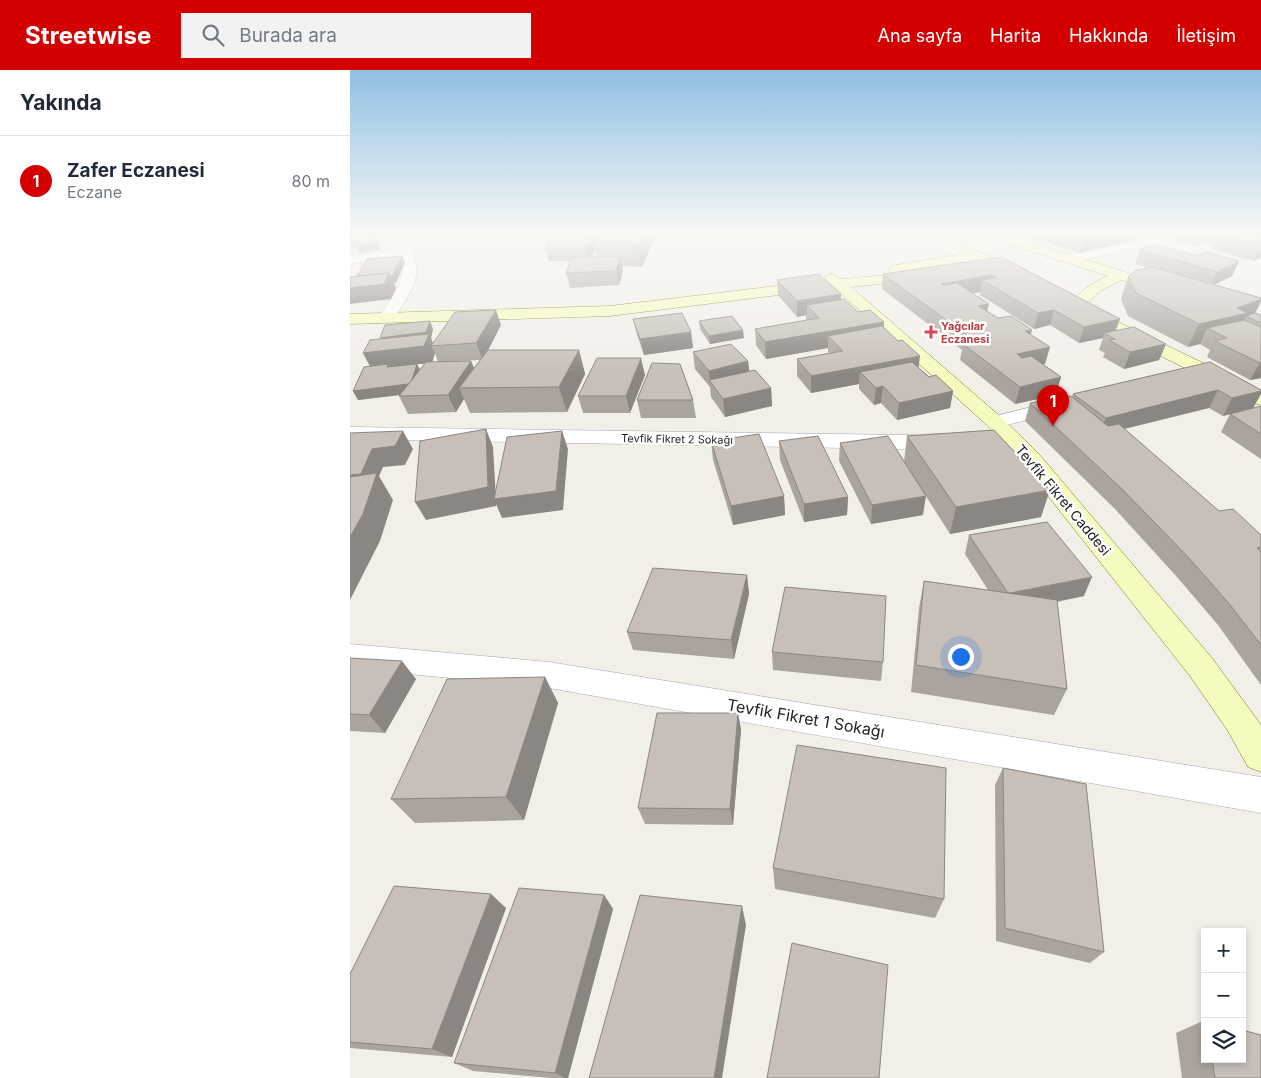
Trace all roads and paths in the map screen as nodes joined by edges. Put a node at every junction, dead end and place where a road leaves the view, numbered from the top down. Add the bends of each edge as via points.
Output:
1 (407, 280) edge
2 (834, 280) joint
3 (1024, 280) edge
4 (1112, 280) edge
5 (1134, 280) edge
6 (1028, 282) edge
7 (1177, 293) edge
8 (1060, 298) edge
9 (1076, 307) junction
10 (386, 318) junction
11 (351, 321) edge
12 (1202, 370) junction
13 (1174, 377) edge
14 (1261, 399) edge
15 (1080, 401) edge
16 (985, 432) junction
17 (350, 433) edge
18 (350, 656) edge
19 (1261, 756) edge
20 (1261, 795) edge

1 - 10 street
2 - 10 street via 593,312
2 - 16 street, Tevfik Fikret Caddesi
3 - 6 street
4 - 9 street via 1084,294
5 - 7 street
8 - 9 street
9 - 12 street
10 - 11 street
12 - 13 street
12 - 14 street
15 - 16 street, Tevfik Fikret 2 Sokağı
16 - 17 street, Tevfik Fikret 2 Sokağı via 904,442
16 - 19 street, Tevfik Fikret Caddesi via 1030,458 1201,667
18 - 20 street, Tevfik Fikret 1 Sokağı via 548,675

